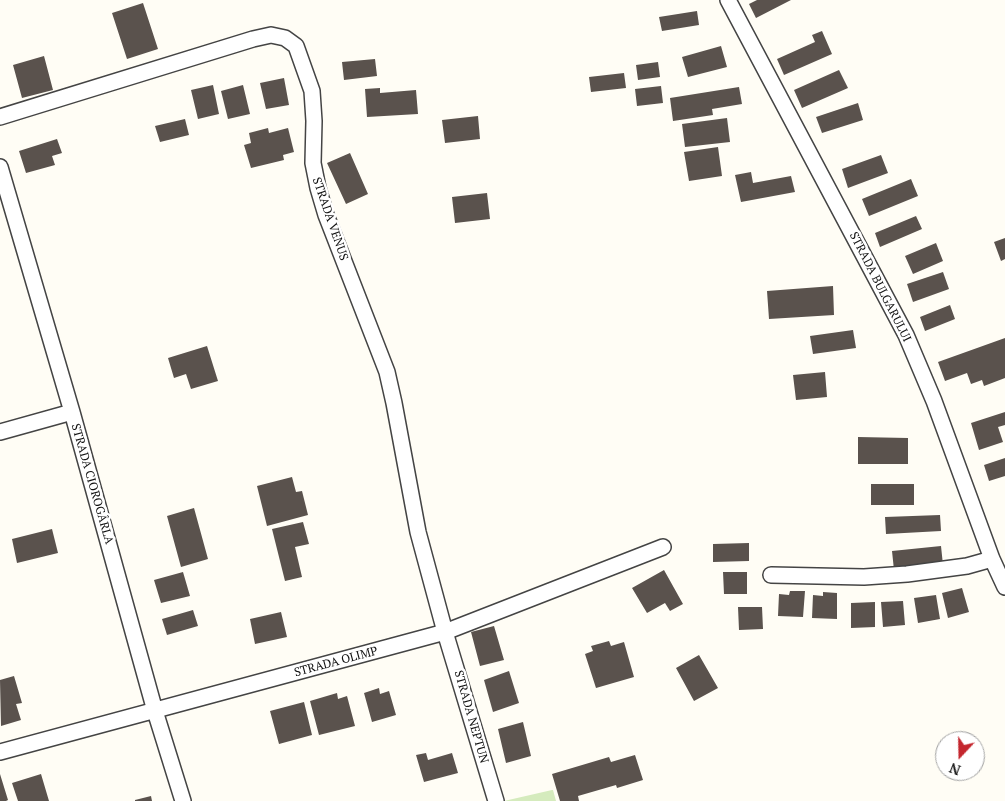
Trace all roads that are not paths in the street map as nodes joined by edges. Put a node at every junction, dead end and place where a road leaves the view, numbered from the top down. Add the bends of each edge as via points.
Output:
1 (728, 0) edge
2 (0, 117) edge
3 (0, 167) edge
4 (72, 412) junction
5 (0, 432) edge
6 (663, 548) dead end
7 (992, 559) junction
8 (771, 575) dead end
9 (1005, 587) edge
10 (445, 632) junction
11 (155, 711) junction
12 (0, 752) edge
13 (183, 801) edge
14 (496, 801) edge

1 - 7 street, STRADA BULGARULUI via 906,335
2 - 10 street, STRADA VENUS via 253,38 271,35 285,38 296,46 312,91 312,164 318,188 387,372 418,532
3 - 4 street, STRADA CIOROGÂRLA
4 - 5 street
4 - 11 street, STRADA CIOROGÂRLA
6 - 10 street, STRADA OLIMP
7 - 8 street via 967,566 907,574 864,577
7 - 9 street, STRADA BULGARULUI
10 - 11 street, STRADA OLIMP
10 - 14 street, STRADA NEPTUN
11 - 12 street, STRADA OLIMP
11 - 13 street, STRADA CIOROGÂRLA

